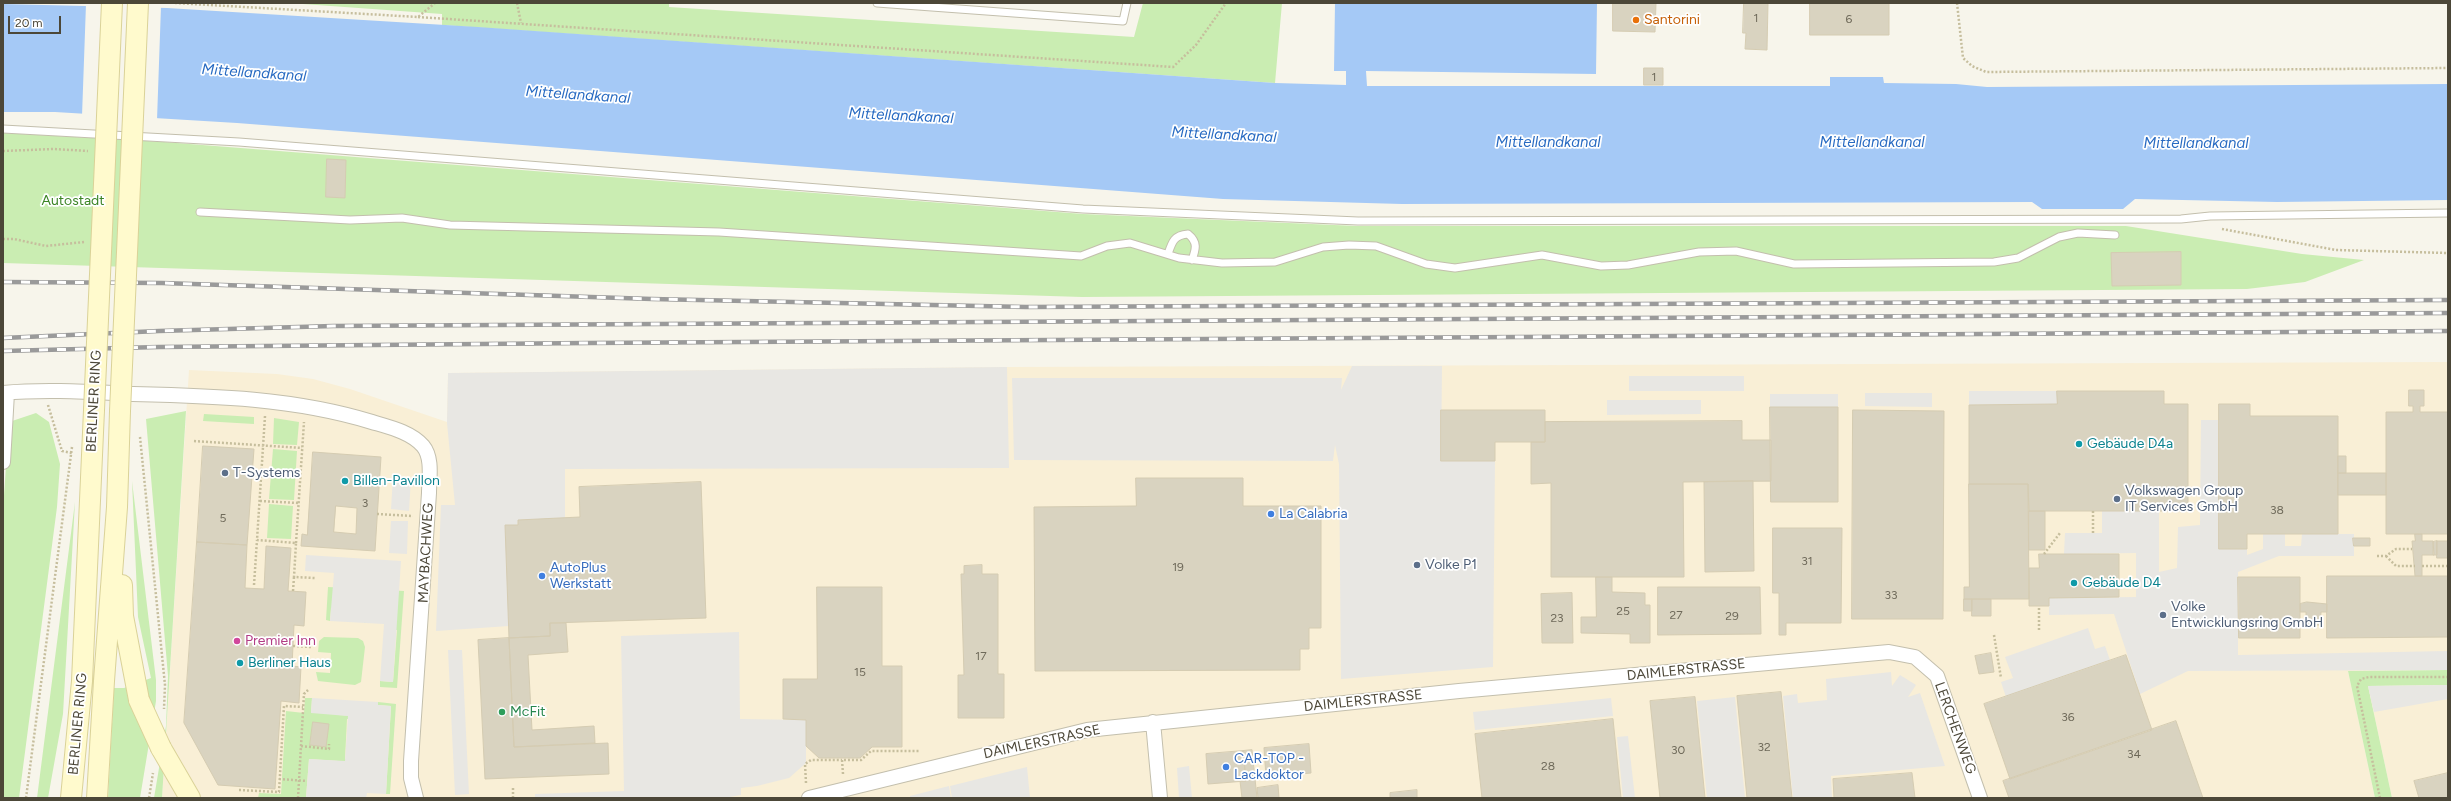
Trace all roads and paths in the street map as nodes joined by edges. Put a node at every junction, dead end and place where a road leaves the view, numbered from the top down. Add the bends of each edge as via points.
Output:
1 (112, 3) edge
2 (138, 3) edge
3 (175, 3) edge
4 (435, 3) edge
5 (517, 3) edge
6 (877, 3) edge
7 (1127, 3) edge
8 (1226, 3) edge
9 (1957, 3) edge
10 (418, 17) junction
11 (522, 23) junction
12 (2448, 68) edge
13 (3, 129) edge
14 (3, 151) edge
15 (90, 151) dead end
16 (200, 212) dead end
17 (2448, 213) edge
18 (2215, 228) dead end
19 (2115, 235) dead end
20 (3, 239) edge
21 (85, 242) dead end
22 (2448, 253) edge
23 (1168, 254) junction
24 (1192, 260) junction
25 (5, 393) edge
26 (48, 405) junction
27 (56, 405) dead end
28 (41, 406) dead end
29 (265, 412) dead end
30 (304, 416) dead end
31 (139, 435) dead end
32 (194, 441) dead end
33 (72, 446) dead end
34 (263, 446) junction
35 (302, 448) junction
36 (72, 453) junction
37 (3, 462) edge
38 (260, 501) junction
39 (299, 503) junction
40 (117, 507) junction
41 (414, 509) dead end
42 (2093, 511) dead end
43 (377, 514) dead end
44 (414, 516) junction
45 (414, 524) dead end
46 (2060, 533) dead end
47 (2093, 533) dead end
48 (257, 540) junction
49 (296, 543) junction
50 (2412, 548) dead end
51 (2044, 554) dead end
52 (2377, 556) dead end
53 (2386, 556) junction
54 (2415, 566) dead end
55 (2422, 566) dead end
56 (2448, 566) edge
57 (294, 576) junction
58 (315, 578) dead end
59 (254, 585) dead end
60 (293, 591) dead end
61 (2039, 608) dead end
62 (2039, 630) dead end
63 (1994, 635) dead end
64 (293, 646) dead end
65 (311, 646) dead end
66 (1923, 662) joint
67 (2448, 677) edge
68 (2001, 678) dead end
69 (308, 690) dead end
70 (286, 702) dead end
71 (286, 706) junction
72 (303, 707) junction
73 (163, 716) dead end
74 (1153, 722) junction
75 (78, 736) junction
76 (329, 744) dead end
77 (301, 746) junction
78 (920, 751) dead end
79 (842, 760) junction
80 (154, 770) dead end
81 (279, 779) junction
82 (299, 780) junction
83 (307, 781) dead end
84 (513, 786) dead end
85 (847, 789) junction
86 (239, 790) dead end
87 (26, 798) edge
88 (59, 798) edge
89 (71, 798) edge
90 (97, 798) edge
91 (149, 798) edge
92 (190, 798) edge
93 (298, 798) edge
94 (416, 798) edge
95 (513, 798) edge
96 (809, 798) edge
97 (1160, 798) edge
98 (1980, 798) edge
99 (2380, 798) edge

1 - 75 main road, BERLINER RING, bridge
2 - 40 main road, BERLINER RING, bridge
3 - 10 path
4 - 10 path
5 - 11 path
6 - 7 lane via 1123,21
8 - 11 path via 1196,45 1173,67
9 - 12 path via 1963,58 1972,66 1986,72
10 - 11 path
13 - 17 lane via 239,142 1083,209 1358,221 1932,221
14 - 15 path
16 - 23 lane via 350,220 402,218 450,225 719,232 1080,256 1107,246 1130,243
18 - 22 path via 2336,250
19 - 24 lane via 2078,233 2059,237 2018,258 1994,262 1794,264 1736,251 1698,252 1601,266 1542,255 1455,268 1426,264 1376,246 1349,245 1322,248 1275,262 1222,263
20 - 21 path via 46,246
23 - 24 lane
23 - 24 lane via 1173,239 1180,234 1188,234 1194,239 1196,248
25 - 37 street
25 - 94 street, MAYBACHWEG via 53,391 198,395 298,404 346,414 406,433 423,446 428,457 429,493 411,761 411,778
26 - 27 path
26 - 28 path
26 - 36 path via 62,451
29 - 34 path
30 - 35 path
31 - 73 path via 165,685
32 - 34 path
33 - 36 path
34 - 35 path
34 - 38 path
35 - 39 path
36 - 87 path
38 - 39 path
38 - 48 path
39 - 49 path
40 - 90 main road, BERLINER RING
40 - 92 main road, bridge via 123,616 139,700 161,748
41 - 44 path
42 - 47 path
43 - 44 path
44 - 45 path
46 - 51 path
48 - 49 path
48 - 59 path
49 - 57 path
50 - 53 path via 2396,548
52 - 53 path
53 - 54 path via 2396,566
55 - 56 path
57 - 58 path
57 - 60 path
61 - 62 path
63 - 68 path
64 - 65 path
66 - 74 street, DAIMLERSTRASSE via 1897,652 1870,653
66 - 98 street, LERCHENWEG via 1941,684
67 - 99 path via 2361,678 2358,695
69 - 72 path via 304,694
70 - 71 path
71 - 72 path
71 - 81 path
72 - 77 path
74 - 85 street, DAIMLERSTRASSE via 1088,730
74 - 97 street
75 - 88 main road
75 - 89 main road, BERLINER RING
76 - 77 path via 329,749
77 - 82 path
78 - 79 path via 871,751 861,760
79 - 85 path
79 - 96 path via 811,760 805,764 804,778
80 - 91 path
81 - 82 path
81 - 86 path via 279,792
82 - 83 path
82 - 93 path
84 - 95 path
85 - 96 street, DAIMLERSTRASSE

